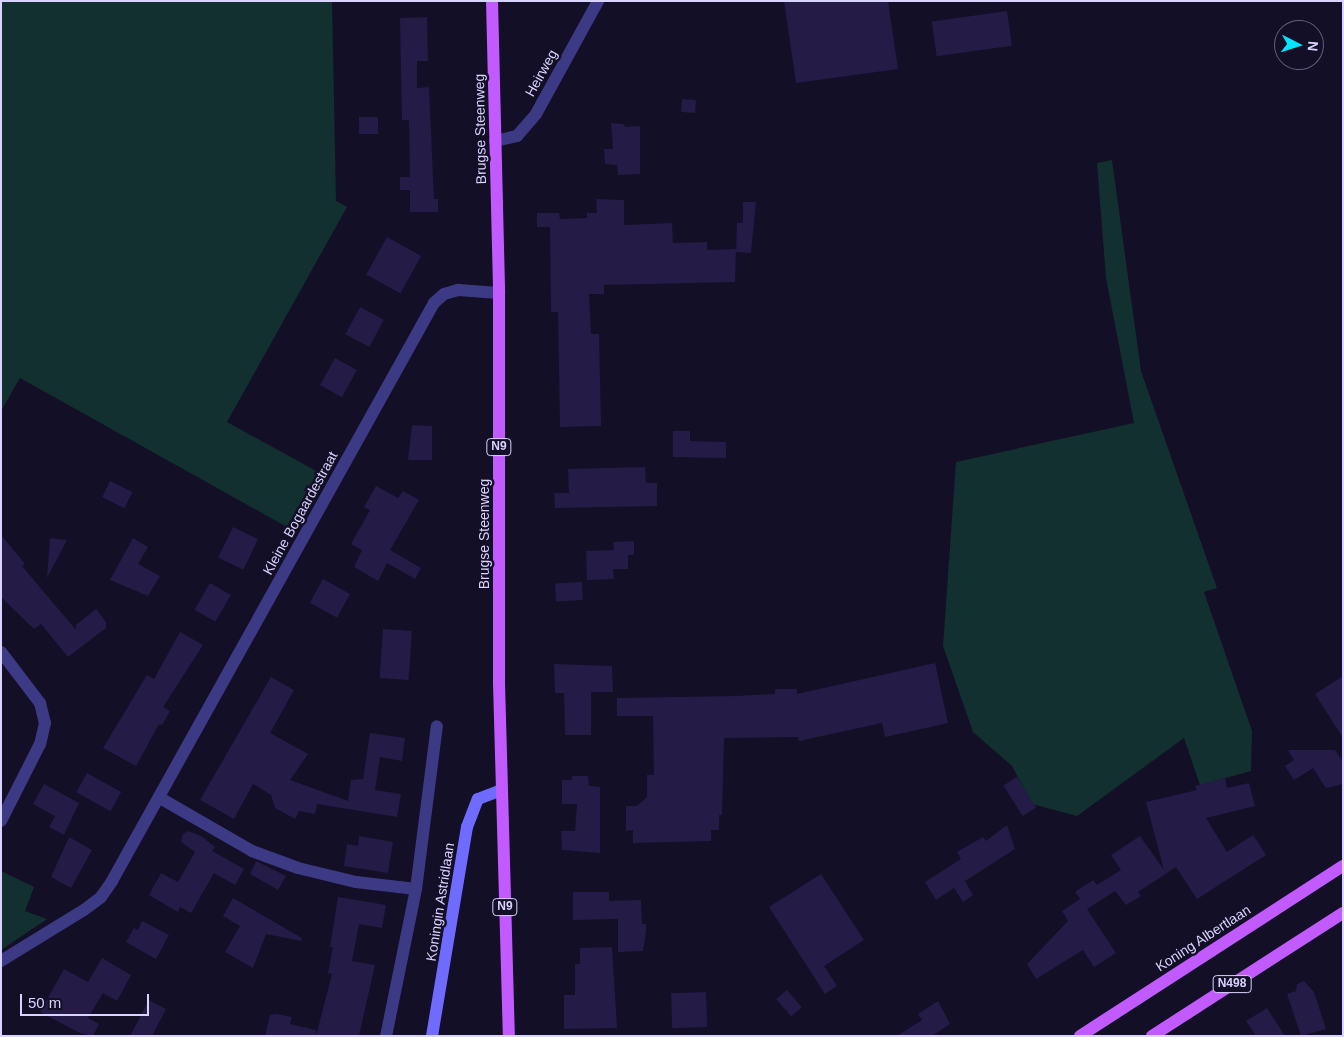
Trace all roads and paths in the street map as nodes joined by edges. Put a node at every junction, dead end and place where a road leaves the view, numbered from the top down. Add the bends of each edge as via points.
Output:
1 (492, 1) edge
2 (598, 1) edge
3 (495, 141) junction
4 (499, 293) junction
5 (1, 652) edge
6 (437, 726) dead end
7 (501, 790) junction
8 (160, 798) junction
9 (1, 821) edge
10 (1343, 866) edge
11 (416, 889) junction
12 (1343, 913) edge
13 (1, 961) edge
14 (386, 1036) edge
15 (432, 1036) edge
16 (509, 1036) edge
17 (1080, 1036) edge
18 (1152, 1036) edge

1 - 3 main road, Brugse Steenweg / N9
2 - 3 street, Heirweg via 536,114 518,136
3 - 4 main road, Brugse Steenweg / N9
4 - 7 main road, Brugse Steenweg / N9
4 - 8 street, Kleine Bogaardestraat via 458,290 444,294 434,303
5 - 9 street via 40,703 45,723 40,744
6 - 11 street
7 - 15 main road, Koningin Astridlaan via 478,799 467,827
7 - 16 main road, Brugse Steenweg / N9
8 - 11 street via 252,851 298,868 356,882
8 - 13 street, Kleine Bogaardestraat via 101,897
10 - 17 main road, Koning Albertlaan / N498
11 - 14 street
12 - 18 main road, N498

